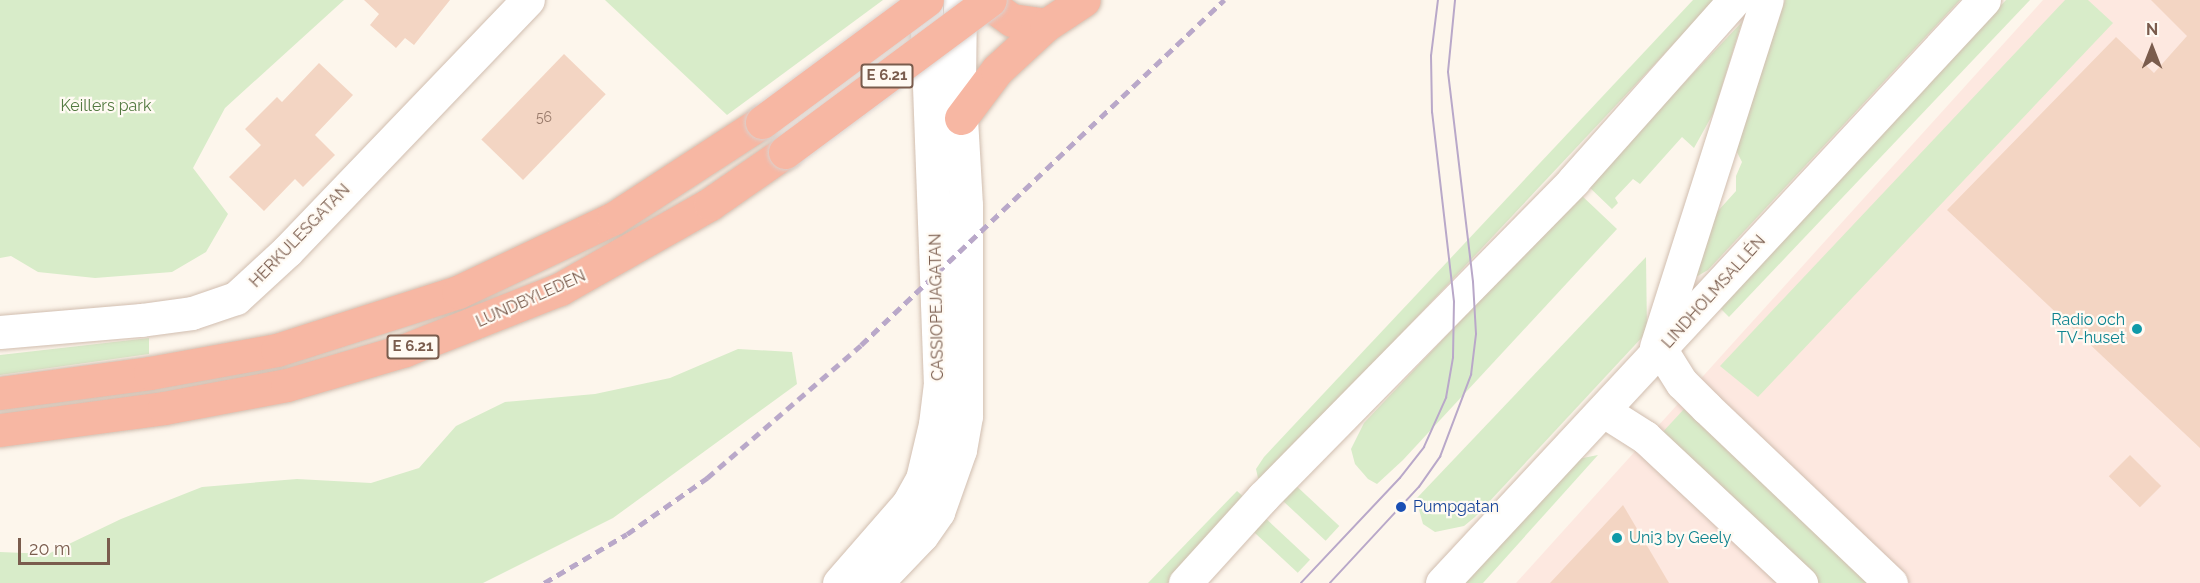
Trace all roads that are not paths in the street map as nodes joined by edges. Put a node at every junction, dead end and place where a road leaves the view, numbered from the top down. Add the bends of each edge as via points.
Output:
1 (528, 0) edge
2 (926, 0) edge
3 (960, 0) edge
4 (984, 0) edge
5 (990, 0) edge
6 (1084, 0) edge
7 (1734, 0) edge
8 (1767, 0) edge
9 (1984, 0) edge
10 (1046, 26) junction
11 (961, 118) junction
12 (0, 332) edge
13 (1657, 355) junction
14 (0, 393) edge
15 (1604, 411) junction
16 (0, 429) edge
17 (839, 583) edge
18 (876, 583) edge
19 (1185, 583) edge
20 (1442, 583) edge
21 (1801, 583) edge
22 (1891, 583) edge

1 - 12 street, HERKULESGATAN via 287,251 236,298 192,313
2 - 14 highway, E 6.21, bridge via 762,122 615,218 448,296 277,350 150,373
2 - 17 street, CASSIOPEJAGATAN via 940,386 935,424 922,478 908,504
3 - 11 street, CASSIOPEJAGATAN
4 - 10 highway via 1012,20
5 - 16 highway, LUNDBYLEDEN / E 6.21, bridge via 710,204 560,289 405,350 287,385 164,408
6 - 10 highway
7 - 19 street via 1573,181 1263,497
8 - 13 street via 1713,161
9 - 13 street, LINDHOLMSALLÉN
10 - 11 highway via 997,70
11 - 18 street, CASSIOPEJAGATAN via 966,205 966,416 960,450 938,512 922,535
13 - 15 street, LINDHOLMSALLÉN
13 - 22 street via 1707,408
15 - 20 street, LINDHOLMSALLÉN
15 - 21 street via 1645,437

